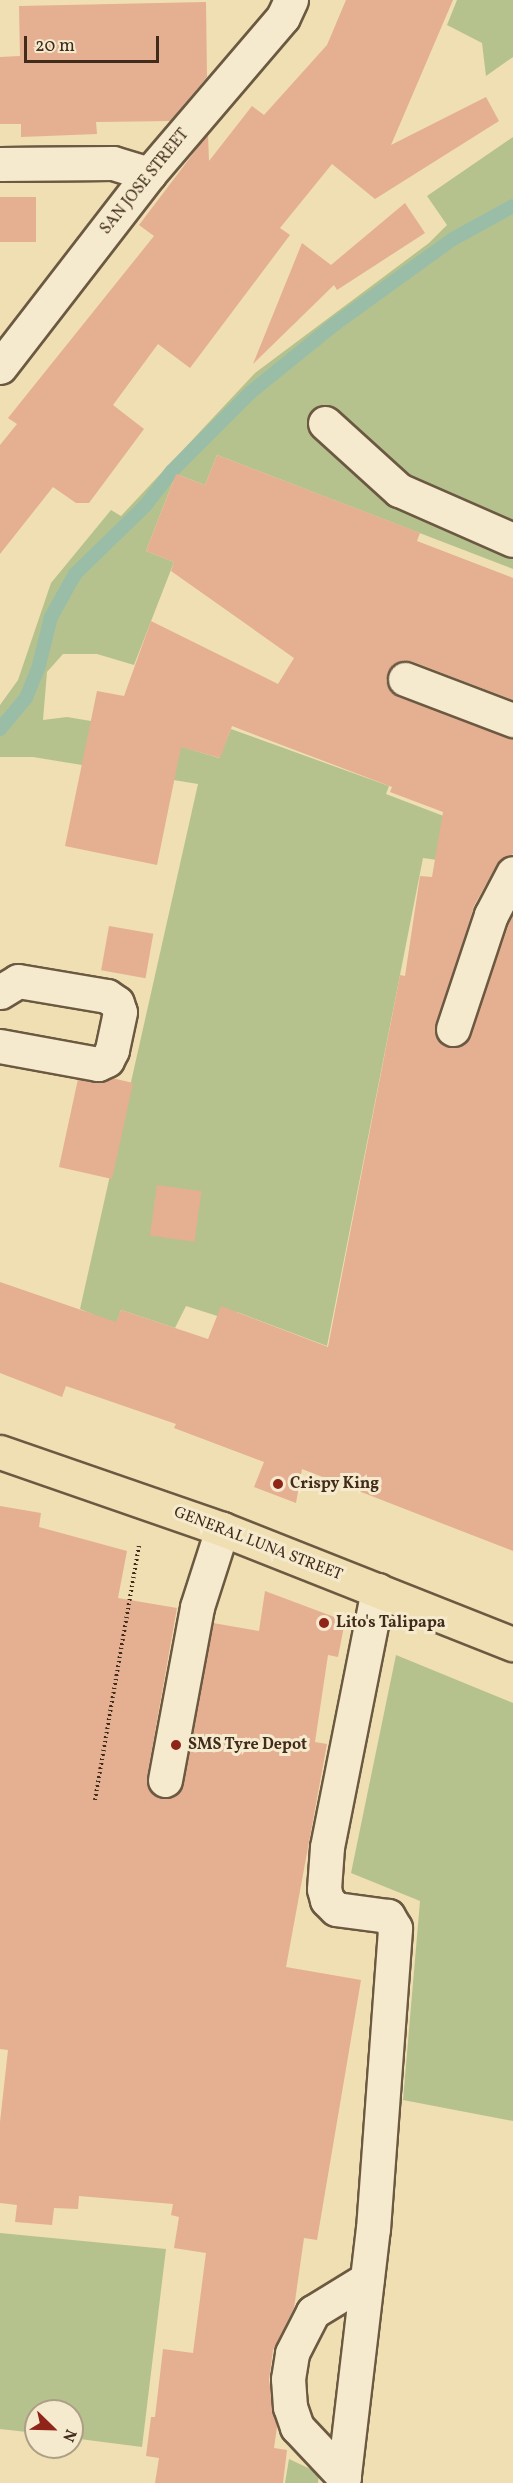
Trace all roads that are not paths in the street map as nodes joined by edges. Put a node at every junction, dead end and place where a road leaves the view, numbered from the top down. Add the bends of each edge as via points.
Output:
1 (291, 0) edge
2 (0, 164) edge
3 (149, 174) junction
4 (0, 367) edge
5 (325, 423) dead end
6 (513, 540) edge
7 (405, 679) dead end
8 (513, 720) edge
9 (513, 873) edge
10 (0, 992) edge
11 (453, 1029) dead end
12 (0, 1046) edge
13 (0, 1452) edge
14 (222, 1529) junction
15 (378, 1590) junction
16 (513, 1644) edge
17 (165, 1780) dead end
18 (368, 2279) junction
19 (343, 2480) edge

1 - 3 street, SAN JOSE STREET via 277,25
2 - 3 street via 113,163
3 - 4 street, SAN JOSE STREET
5 - 6 street via 399,490
7 - 8 street
9 - 11 street via 491,915
10 - 12 street via 18,981 107,996 117,1003 120,1012 112,1050 107,1060 98,1064
13 - 14 main road, GENERAL LUNA STREET
14 - 15 main road, GENERAL LUNA STREET
14 - 17 street via 197,1607
15 - 16 main road, GENERAL LUNA STREET
15 - 18 street via 327,1847 324,1889 327,1900 336,1909 388,1916 395,1928
18 - 19 street
18 - 19 street via 325,2301 313,2312 292,2353 288,2379 290,2407 297,2427

